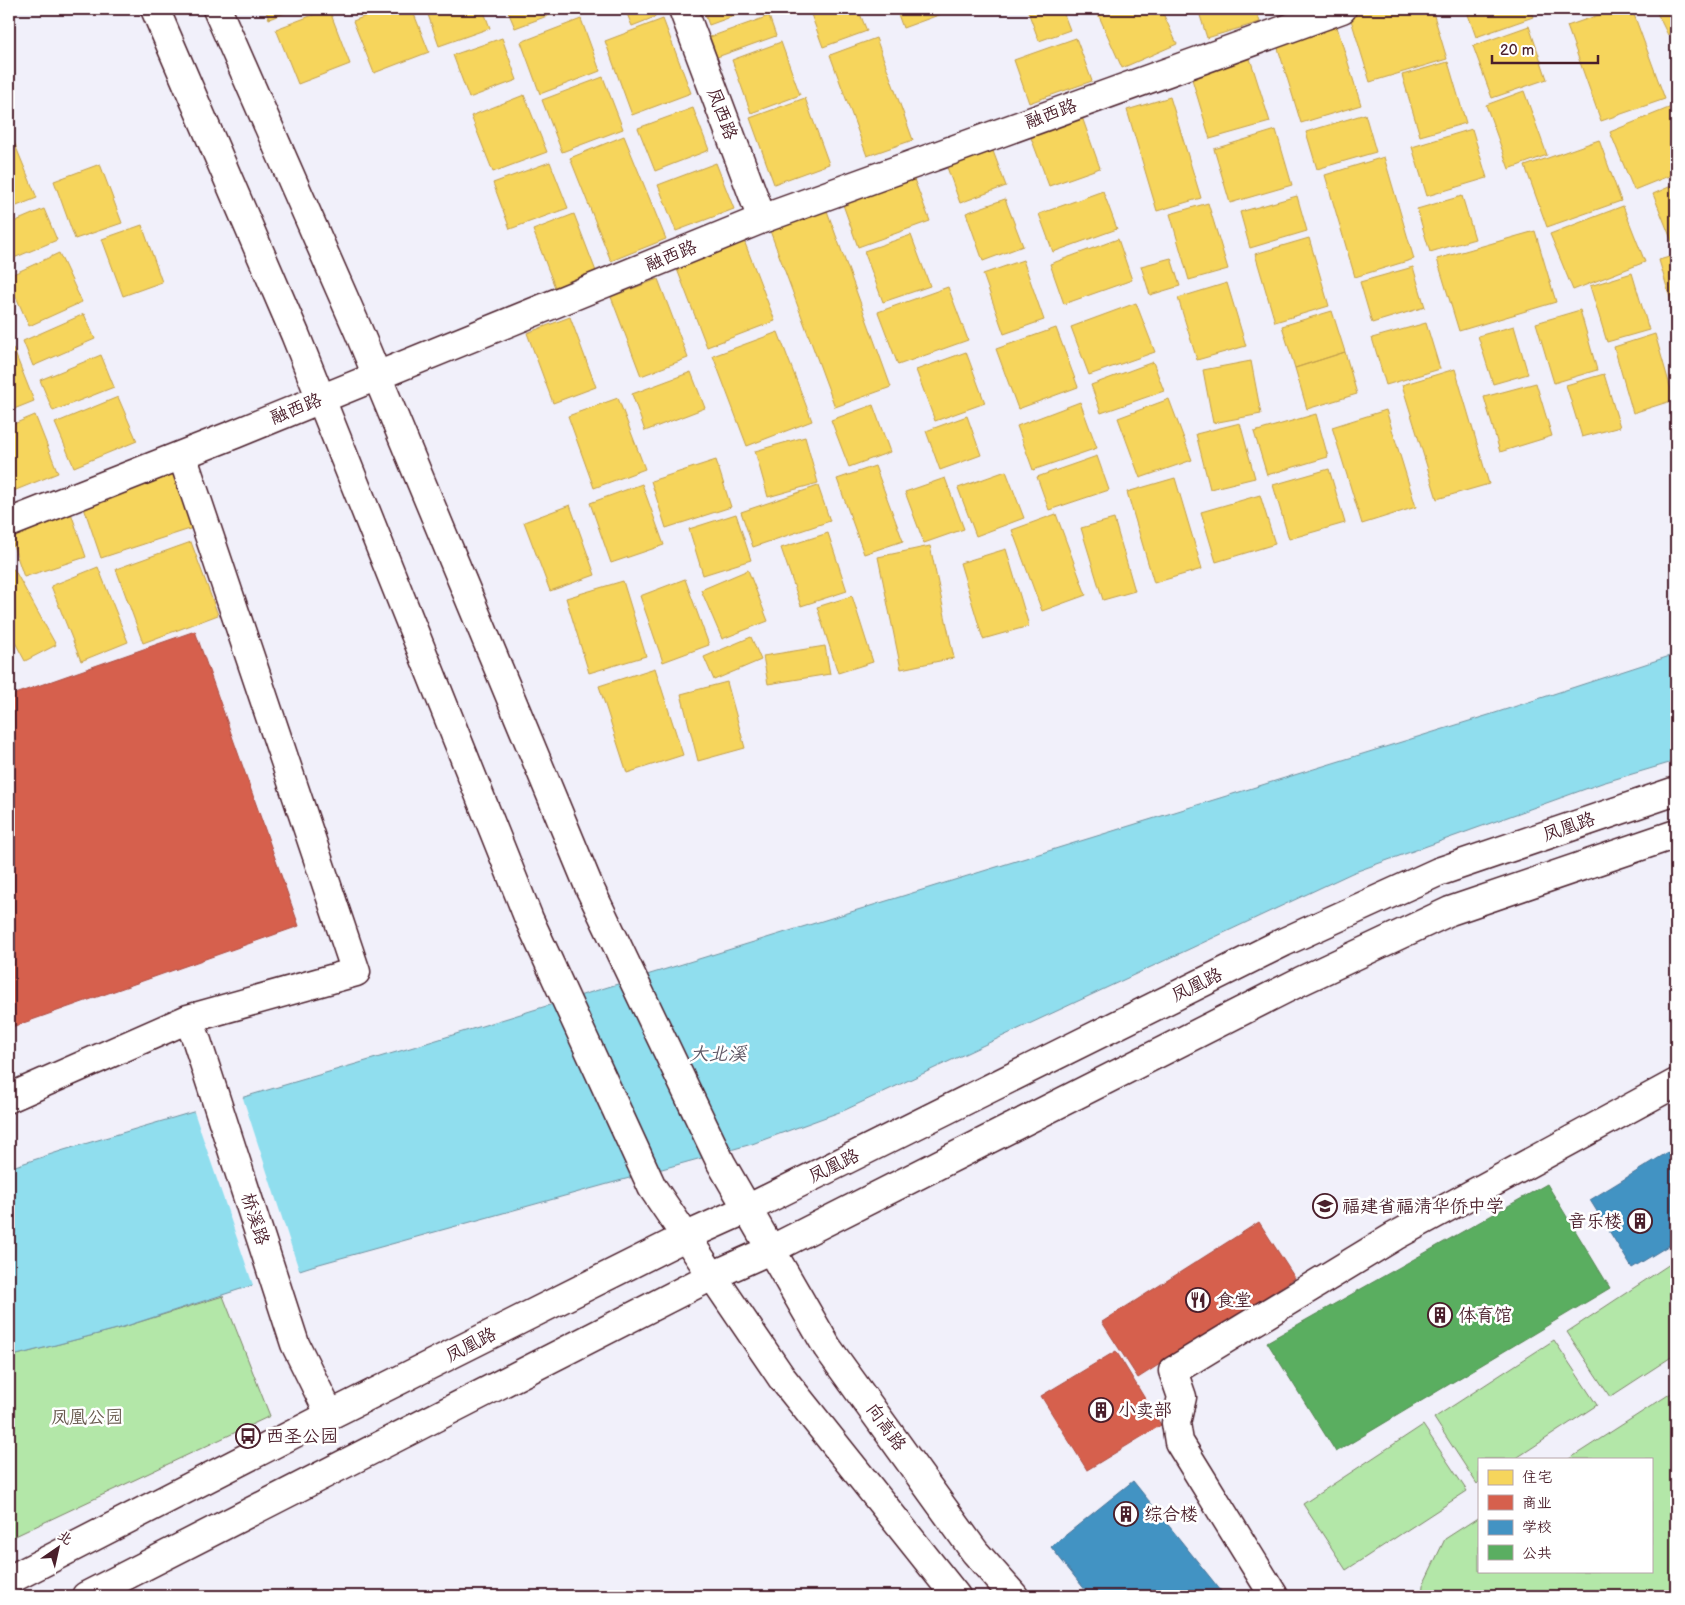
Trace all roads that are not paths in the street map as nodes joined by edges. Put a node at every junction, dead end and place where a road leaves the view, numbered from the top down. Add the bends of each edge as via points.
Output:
1 (155, 9) edge
2 (217, 9) edge
3 (683, 9) edge
4 (1342, 9) edge
5 (762, 219) junction
6 (377, 376) junction
7 (320, 399) junction
8 (182, 455) junction
9 (9, 523) edge
10 (1676, 791) edge
11 (1676, 834) edge
12 (192, 1028) junction
13 (1676, 1083) edge
14 (9, 1098) edge
15 (747, 1208) junction
16 (687, 1236) junction
17 (770, 1250) junction
18 (712, 1276) junction
19 (330, 1415) junction
20 (9, 1580) edge
21 (86, 1596) edge
22 (956, 1596) edge
23 (1014, 1596) edge
24 (1274, 1596) edge

1 - 7 street via 269,272
2 - 6 street, 向高路
3 - 5 street, 凤西路
4 - 5 street, 融西路
5 - 6 street, 融西路
6 - 7 street, 融西路
6 - 15 street, 向高路 via 590,889 721,1163
7 - 8 street, 融西路
7 - 16 street via 529,919 652,1187
8 - 9 street, 融西路
8 - 12 street via 356,972
10 - 15 street, 凤凰路 via 1438,872 1284,942
11 - 17 street via 1450,911 1301,981
12 - 14 street
12 - 19 street, 桥溪路 via 295,1344
13 - 24 street via 1395,1236 1173,1371 1182,1397 1176,1423 1179,1442
15 - 16 street, 凤凰路
15 - 17 street, 向高路
16 - 18 street
16 - 19 street, 凤凰路
17 - 18 street
17 - 23 street, 向高路 via 827,1347 976,1552
18 - 21 street
18 - 22 street via 782,1378
19 - 20 street, 凤凰路

